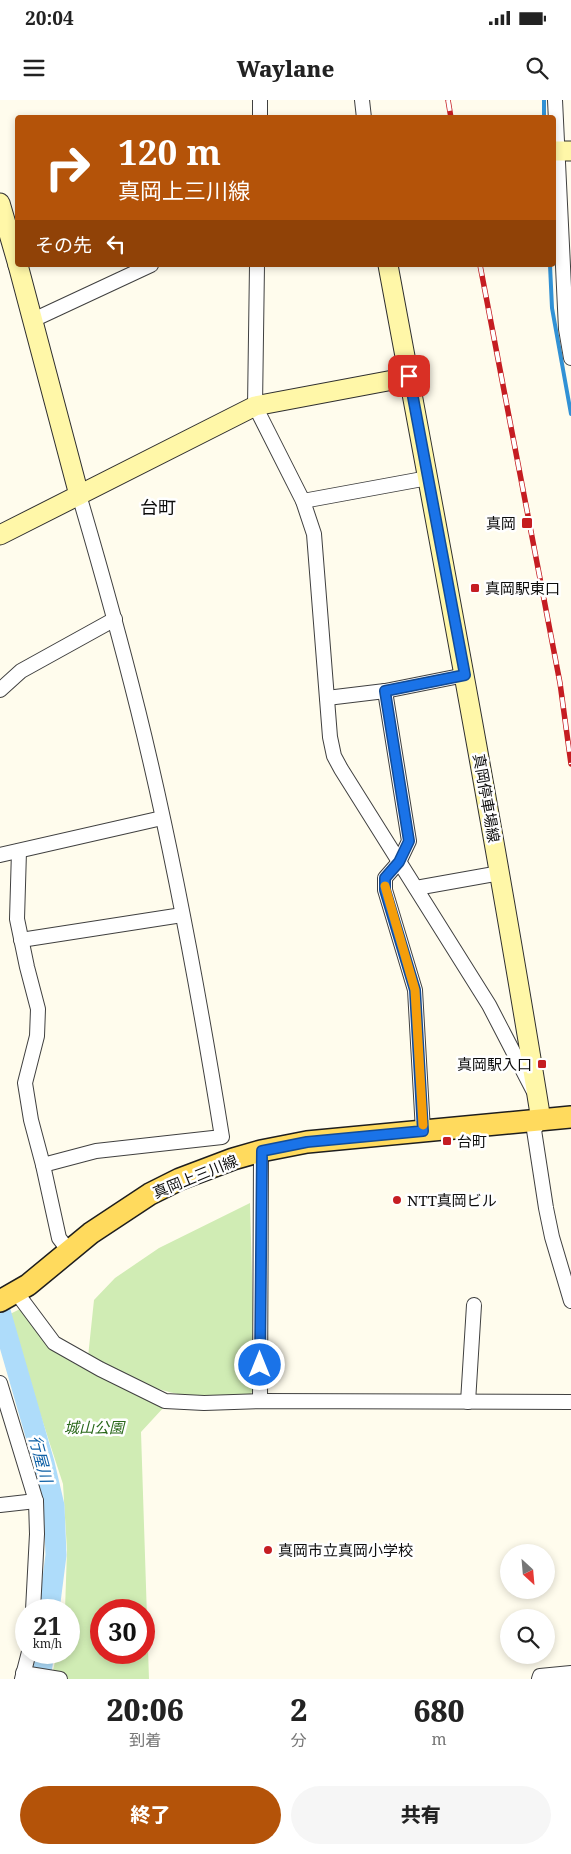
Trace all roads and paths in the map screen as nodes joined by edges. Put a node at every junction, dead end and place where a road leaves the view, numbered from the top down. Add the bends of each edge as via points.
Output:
1 (260, 100) edge
2 (362, 100) edge
3 (555, 100) edge
4 (260, 115) edge
5 (364, 115) edge
6 (560, 151) edge
7 (0, 203) edge
8 (15, 255) edge
9 (19, 267) edge
10 (147, 267) edge
11 (257, 267) edge
12 (388, 267) edge
13 (33, 320) junction
14 (568, 329) edge
15 (571, 358) edge
16 (409, 376) junction
17 (255, 406) junction
18 (428, 478) junction
19 (79, 495) junction
20 (303, 502) junction
21 (0, 535) edge
22 (115, 619) junction
23 (465, 675) junction
24 (0, 690) edge
25 (385, 691) junction
26 (327, 698) junction
27 (162, 818) junction
28 (19, 851) junction
29 (0, 855) edge
30 (399, 862) junction
31 (500, 872) junction
32 (416, 888) junction
33 (182, 914) junction
34 (21, 940) junction
35 (538, 1096) junction
36 (571, 1117) edge
37 (541, 1120) junction
38 (423, 1131) junction
39 (262, 1151) junction
40 (43, 1164) junction
41 (69, 1251) junction
42 (7, 1297) edge
43 (571, 1301) edge
44 (474, 1305) dead end
45 (0, 1383) edge
46 (260, 1401) junction
47 (468, 1402) junction
48 (571, 1402) edge
49 (36, 1501) junction
50 (0, 1505) edge
51 (34, 1599) edge
52 (571, 1673) edge
53 (22, 1676) edge
54 (60, 1679) edge
55 (539, 1679) edge

1 - 4 street
2 - 5 street
3 - 6 street
6 - 14 street
7 - 8 street
9 - 13 street
10 - 13 street
11 - 17 street
12 - 16 street, 真岡停車場線
13 - 19 street
14 - 15 street
16 - 17 street
16 - 18 street, 真岡停車場線
17 - 19 street
17 - 20 street
18 - 20 street
18 - 23 street, 真岡停車場線
19 - 21 street
19 - 22 street
20 - 26 street via 314,534
22 - 24 street via 21,671
22 - 27 street
23 - 25 street
23 - 31 street, 真岡停車場線
25 - 26 street
25 - 30 street via 409,841
26 - 30 street via 334,756
27 - 28 street
27 - 33 street
28 - 29 street
28 - 34 street via 17,919
30 - 32 street
30 - 38 street via 385,878 385,890 415,990
31 - 32 street
31 - 35 street, 真岡停車場線
32 - 35 street via 490,1005 527,1081
33 - 34 street
33 - 40 street via 200,1000 222,1137 96,1151
34 - 40 street via 38,1009 37,1036 26,1083 31,1120
35 - 37 street, 真岡停車場線
36 - 37 main road, 真岡上三川線
37 - 38 main road, 真岡上三川線
37 - 43 street via 534,1130 541,1180 552,1237
38 - 39 main road, 真岡上三川線 via 307,1142
39 - 41 main road, 真岡上三川線 via 205,1169 150,1194
39 - 46 street
40 - 41 street via 59,1238
41 - 42 main road, 真岡上三川線 via 38,1278
42 - 46 street via 54,1343 165,1401
44 - 47 street
45 - 49 street
46 - 47 street
47 - 48 street
49 - 50 street
49 - 51 street
52 - 55 street via 540,1676
53 - 54 street

